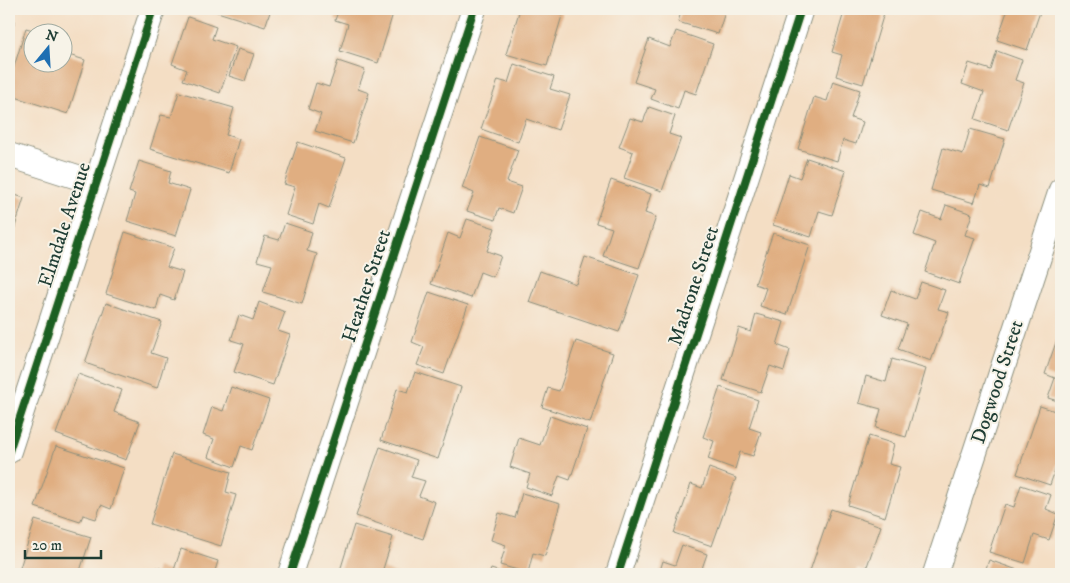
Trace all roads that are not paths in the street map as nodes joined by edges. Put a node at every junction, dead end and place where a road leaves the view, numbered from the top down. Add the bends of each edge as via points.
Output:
1 (153, 9) edge
2 (474, 9) edge
3 (801, 9) edge
4 (9, 155) edge
5 (96, 183) junction
6 (1061, 190) edge
7 (9, 452) edge
8 (290, 574) edge
9 (618, 574) edge
10 (935, 574) edge

1 - 5 street, Elmdale Avenue
2 - 8 street, Heather Street
3 - 9 street, Madrone Street
4 - 5 street
5 - 7 street, Elmdale Avenue
6 - 10 street, Dogwood Street

